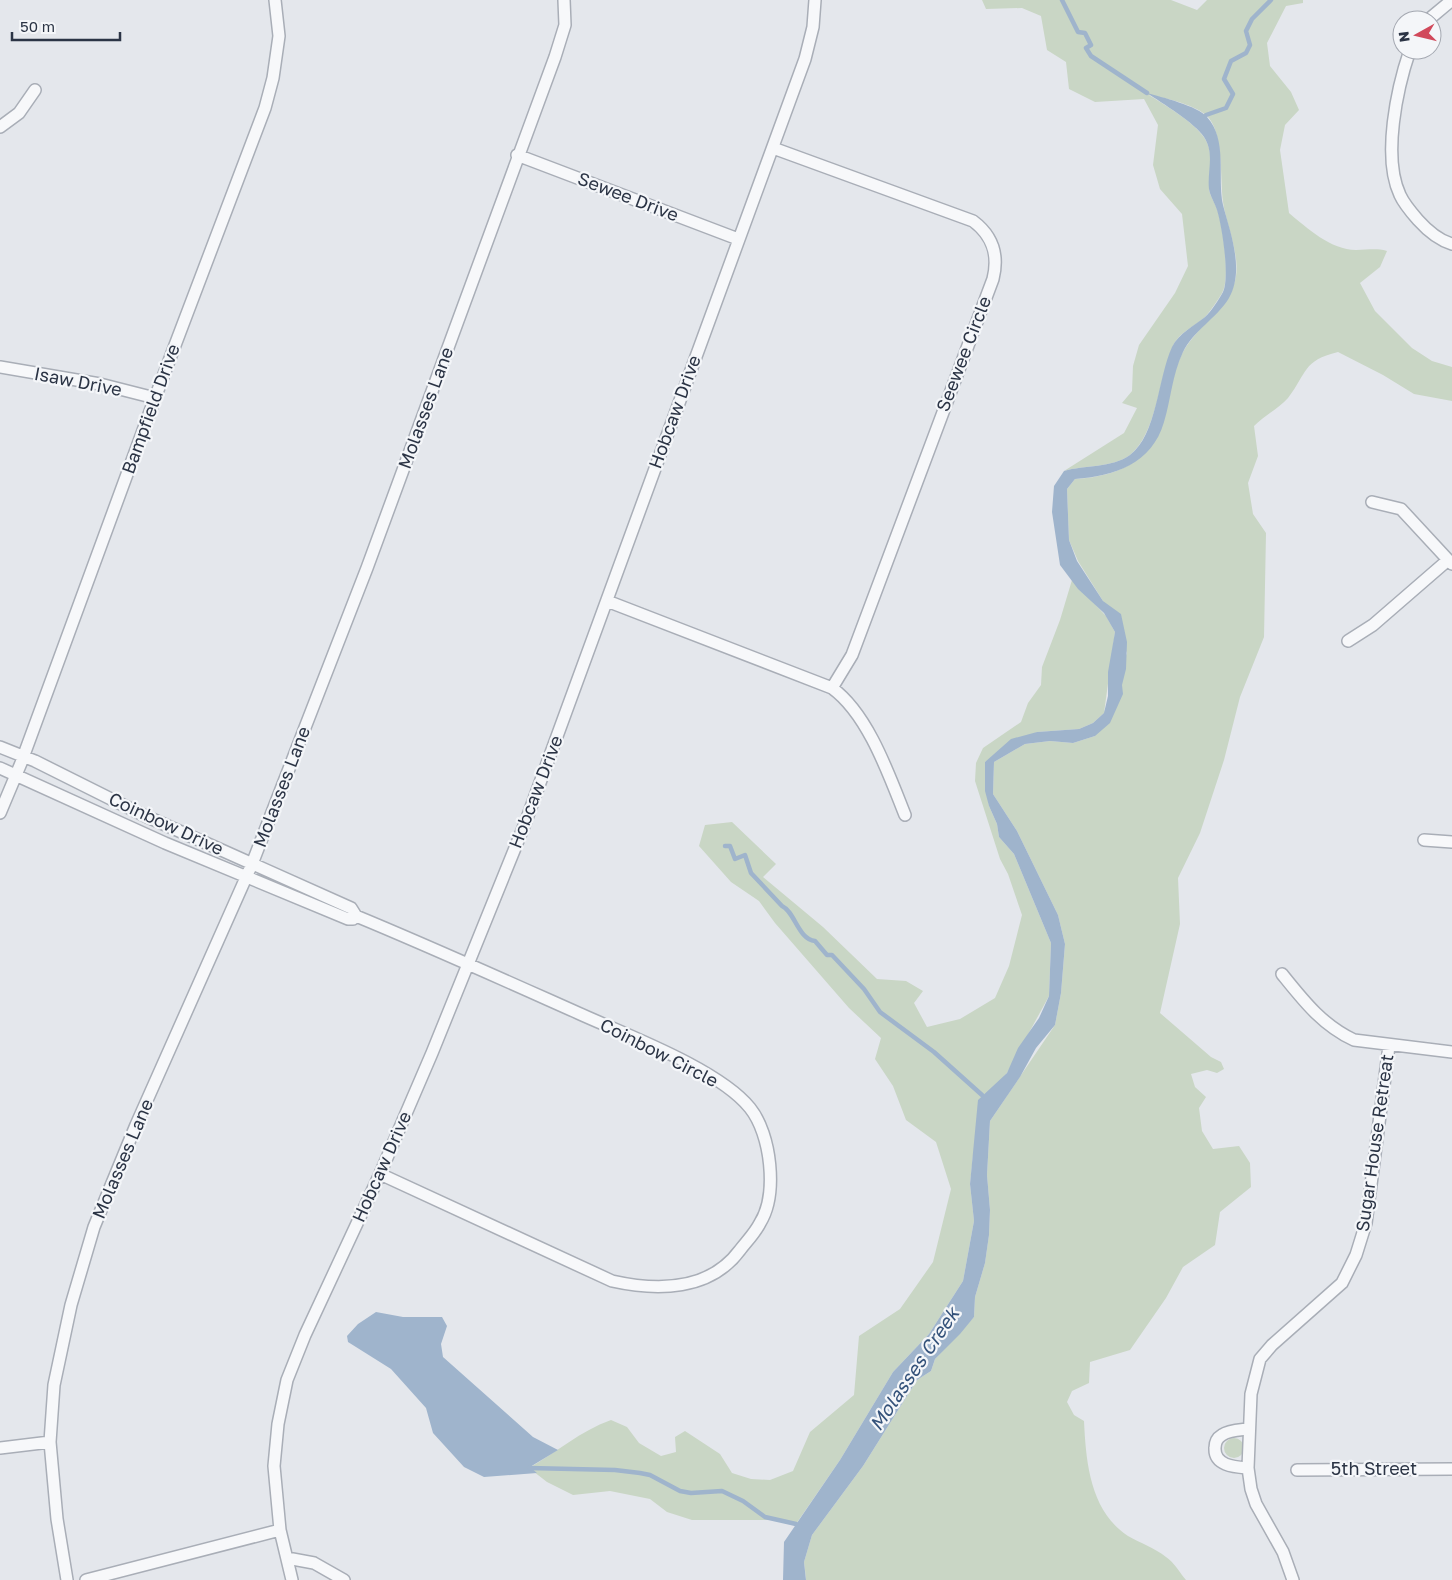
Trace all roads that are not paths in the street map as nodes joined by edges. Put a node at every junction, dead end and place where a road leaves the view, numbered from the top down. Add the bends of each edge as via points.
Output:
1 (275, 0) edge
2 (564, 0) edge
3 (815, 0) edge
4 (1452, 0) edge
5 (1440, 10) edge
6 (1407, 60) edge
7 (35, 90) dead end
8 (0, 127) edge
9 (773, 148) junction
10 (517, 155) junction
11 (738, 239) junction
12 (1452, 244) edge
13 (0, 367) edge
14 (155, 398) junction
15 (1372, 502) dead end
16 (1450, 562) edge
17 (607, 601) junction
18 (1348, 641) dead end
19 (832, 688) junction
20 (0, 747) edge
21 (24, 756) junction
22 (0, 768) edge
23 (16, 774) junction
24 (0, 813) edge
25 (905, 815) dead end
26 (1424, 840) dead end
27 (1452, 842) edge
28 (252, 864) junction
29 (246, 877) junction
30 (356, 916) junction
31 (470, 964) junction
32 (1282, 974) dead end
33 (1389, 1046) junction
34 (1452, 1052) edge
35 (380, 1174) junction
36 (1248, 1429) junction
37 (50, 1442) junction
38 (0, 1448) edge
39 (1248, 1468) junction
40 (1452, 1469) edge
41 (1297, 1470) dead end
42 (280, 1530) junction
43 (287, 1558) junction
44 (67, 1580) edge
45 (86, 1580) edge
46 (292, 1580) edge
47 (344, 1580) edge
48 (1293, 1580) edge

1 - 14 street, Bampfield Drive via 279,36 265,108
2 - 10 street, Molasses Lane via 565,25
3 - 9 street, Hobcaw Drive via 806,59
4 - 5 street
6 - 12 street via 1394,124 1394,174 1400,194 1411,212 1426,229
7 - 8 street via 19,113
9 - 11 street, Hobcaw Drive
9 - 19 street, Seewee Circle via 973,221 988,235 996,256 993,279 850,661
10 - 11 street, Sewee Drive
10 - 28 street, Molasses Lane via 368,568
11 - 17 street, Hobcaw Drive
13 - 14 street, Isaw Drive via 100,384
14 - 21 street, Bampfield Drive
15 - 16 street via 1401,508
16 - 18 street via 1373,625
17 - 19 street
17 - 31 street, Hobcaw Drive
19 - 25 street via 849,704 869,735
20 - 21 street, Coinbow Drive
21 - 23 street, Bampfield Drive
21 - 28 street, Coinbow Drive
22 - 23 street, Coinbow Drive
23 - 24 street, Bampfield Drive
23 - 29 street, Coinbow Drive
26 - 27 street
28 - 29 street, Molasses Lane
28 - 30 street, Coinbow Drive via 351,908
29 - 30 street, Coinbow Drive via 348,919
29 - 37 street, Molasses Lane via 94,1227 71,1305 54,1385
30 - 31 street, Coinbow Drive
31 - 35 street, Hobcaw Drive
31 - 35 street, Coinbow Circle via 648,1044 720,1082 750,1108 768,1145 771,1187 761,1222 735,1257 706,1278 676,1287 640,1288 612,1282
32 - 33 street via 1318,1016 1340,1034
33 - 34 street
33 - 36 street, Sugar House Retreat via 1366,1223 1359,1248 1342,1283 1272,1344 1260,1359 1251,1394
35 - 42 street, Hobcaw Drive via 305,1335 288,1380 278,1424 274,1466
36 - 39 street, Sugar House Retreat
36 - 39 street via 1222,1434 1216,1440 1214,1450 1226,1465
37 - 38 street
37 - 44 street, Molasses Lane
39 - 48 street, Sugar House Retreat via 1256,1504 1284,1552
40 - 41 street, 5th Street
42 - 43 street, Hobcaw Drive
42 - 45 street
43 - 46 street, Hobcaw Drive
43 - 47 street via 314,1564

